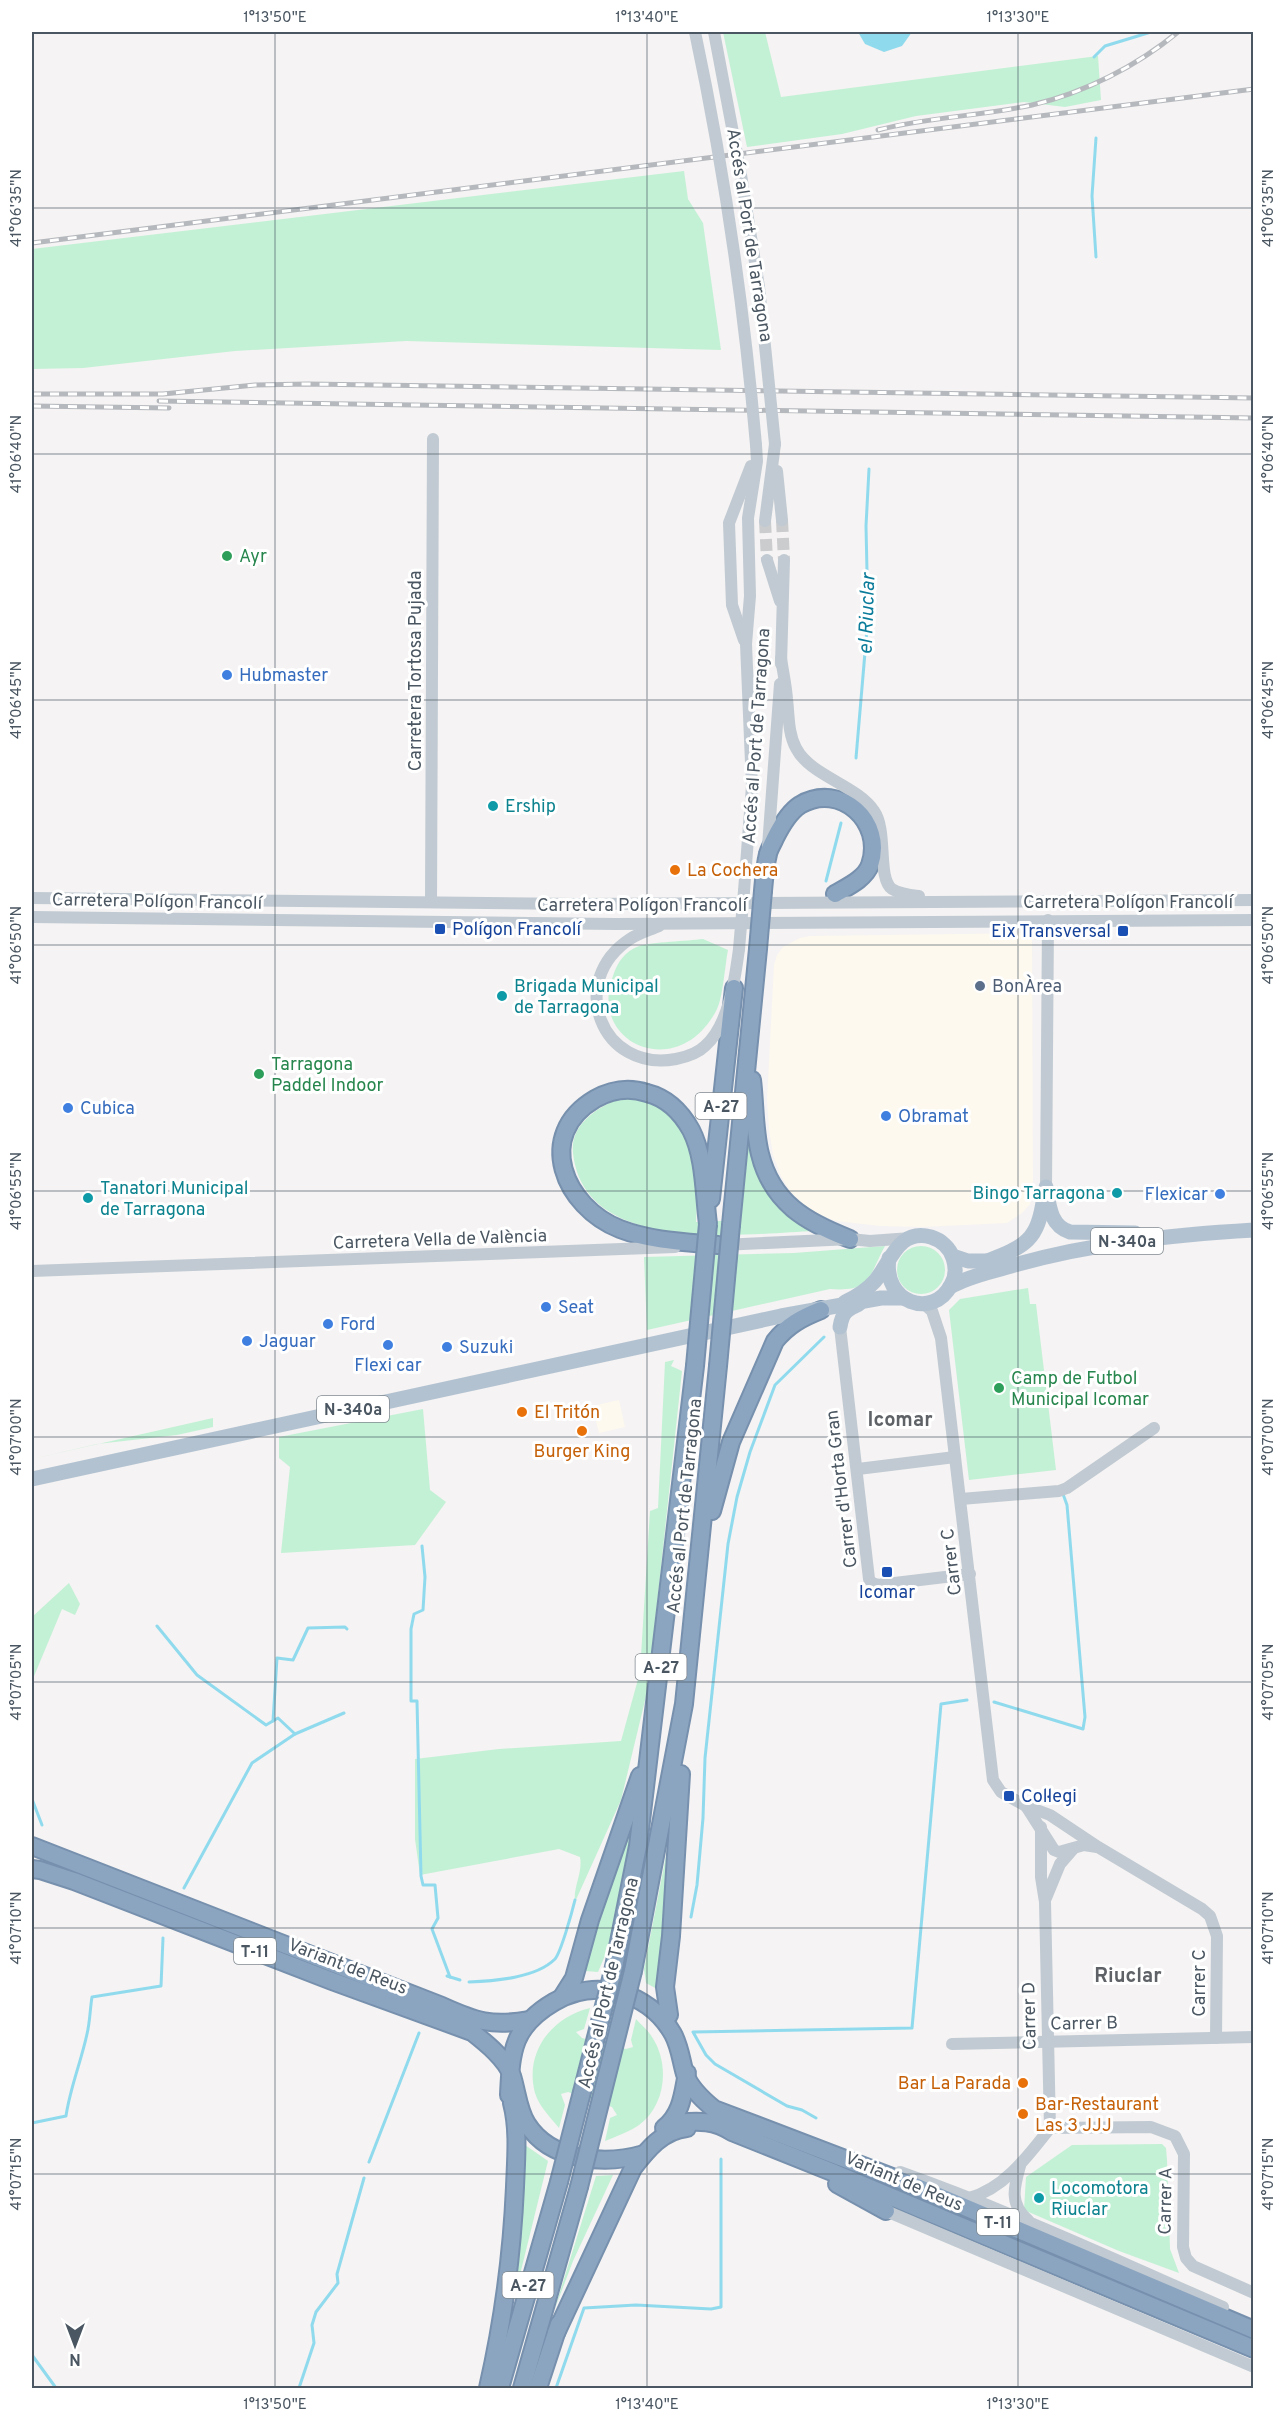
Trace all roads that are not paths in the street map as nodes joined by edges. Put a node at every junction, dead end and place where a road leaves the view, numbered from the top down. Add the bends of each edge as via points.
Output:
1 (695, 32) edge
2 (714, 32) edge
3 (433, 439) dead end
4 (775, 444) junction
5 (756, 445) junction
6 (782, 520) tunnel mouth
7 (765, 521) tunnel mouth
8 (767, 560) tunnel mouth
9 (784, 560) tunnel mouth
10 (783, 610) junction
11 (746, 644) junction
12 (781, 658) junction
13 (768, 854) junction
14 (893, 890) junction
15 (835, 894) junction
16 (32, 898) edge
17 (1254, 900) edge
18 (944, 901) junction
19 (431, 903) junction
20 (792, 903) junction
21 (32, 917) edge
22 (1048, 920) junction
23 (1254, 920) edge
24 (665, 924) junction
25 (734, 988) junction
26 (748, 1052) junction
27 (1046, 1187) junction
28 (708, 1224) junction
29 (1254, 1230) edge
30 (1186, 1235) junction
31 (910, 1238) junction
32 (850, 1239) junction
33 (718, 1245) junction
34 (952, 1256) junction
35 (1042, 1257) junction
36 (889, 1258) junction
37 (986, 1262) junction
38 (32, 1271) edge
39 (950, 1287) junction
40 (903, 1298) junction
41 (865, 1302) junction
42 (923, 1303) junction
43 (829, 1308) junction
44 (840, 1327) joint
45 (1154, 1428) dead end
46 (955, 1457) junction
47 (858, 1468) junction
48 (32, 1479) edge
49 (961, 1500) junction
50 (970, 1574) junction
51 (693, 1610) junction
52 (652, 1741) junction
53 (678, 1744) junction
54 (1026, 1806) junction
55 (1064, 1824) junction
56 (1041, 1827) junction
57 (32, 1846) edge
58 (1098, 1847) junction
59 (1073, 1849) junction
60 (60, 1867) junction
61 (32, 1869) edge
62 (1045, 1902) junction
63 (562, 1992) junction
64 (442, 2006) junction
65 (669, 2014) junction
66 (529, 2019) junction
67 (454, 2026) junction
68 (1254, 2037) edge
69 (1216, 2038) junction
70 (1048, 2042) junction
71 (952, 2044) dead end
72 (688, 2070) junction
73 (511, 2073) junction
74 (509, 2095) junction
75 (670, 2123) junction
76 (736, 2125) junction
77 (1050, 2128) junction
78 (635, 2154) junction
79 (882, 2165) joint
80 (1021, 2165) junction
81 (864, 2166) junction
82 (832, 2172) junction
83 (969, 2198) junction
84 (886, 2211) joint
85 (1031, 2223) junction
86 (1254, 2293) edge
87 (1223, 2307) joint
88 (1254, 2322) edge
89 (1254, 2330) edge
90 (1254, 2349) edge
91 (1254, 2367) edge
92 (488, 2388) edge
93 (500, 2388) edge
94 (522, 2388) edge
95 (538, 2388) edge

1 - 5 street, Accés al Port de Tarragona / A-27, bridge via 744,315
2 - 4 street, Accés al Port de Tarragona, bridge via 757,276
3 - 19 street, Carretera Tortosa Pujada
4 - 6 street, Accés al Port de Tarragona
4 - 7 street, Accés al Port de Tarragona
5 - 11 street, Accés al Port de Tarragona / A-27 via 748,518 750,596
5 - 11 street, Accés al Port de Tarragona / A-27 via 755,459 729,523 732,605
8 - 10 street, Accés al Port de Tarragona / A-27
9 - 10 street, Accés al Port de Tarragona / A-27
10 - 12 street, Accés al Port de Tarragona / A-27
11 - 25 street, Accés al Port de Tarragona / A-27, bridge via 752,786
12 - 13 street, Accés al Port de Tarragona / A-27
12 - 14 street via 790,732 797,751 876,813 883,838 884,876
13 - 15 highway via 787,818 800,805 819,798 846,802 866,819 873,846 870,866 863,875
13 - 26 highway, Accés al Port de Tarragona / A-27, bridge
14 - 15 street via 886,894
14 - 18 street
15 - 20 street
16 - 19 street, Carretera Polígon Francolí
17 - 18 street, Carretera Polígon Francolí
18 - 20 street, Carretera Polígon Francolí
19 - 20 street, Carretera Polígon Francolí
21 - 24 street, Carretera Polígon Francolí
22 - 23 street, Carretera Polígon Francolí
22 - 24 street, Carretera Polígon Francolí
22 - 27 street
24 - 25 street via 631,939 600,973 596,988 600,1017 615,1041 630,1054 649,1060 687,1057 705,1047 717,1031
25 - 28 highway, Accés al Port de Tarragona / A-27
26 - 32 highway via 760,1155 772,1182 786,1204 799,1215
26 - 51 highway, Accés al Port de Tarragona / A-27, bridge
27 - 30 main road via 1054,1222 1061,1229
27 - 37 main road via 1037,1227 1028,1240 1016,1250
28 - 33 highway via 696,1145 672,1104 648,1093 620,1090 595,1100 575,1116 562,1146 562,1163 571,1191 586,1209 636,1234
28 - 52 highway, Accés al Port de Tarragona / A-27, bridge
29 - 30 main road, N-340a
30 - 35 main road, N-340a
31 - 32 street, Carretera Vella de València
31 - 34 main road, N-340a via 937,1239
31 - 36 main road, N-340a via 895,1248
32 - 33 street, Carretera Vella de València
33 - 38 street, Carretera Vella de València
34 - 37 main road, N-340a
34 - 39 main road via 955,1266
35 - 37 main road, N-340a
35 - 39 main road, N-340a via 977,1275
36 - 40 main road via 890,1281
36 - 43 main road, N-340a via 874,1282 855,1297
39 - 42 main road, N-340a via 943,1295
40 - 41 main road, N-340a
40 - 42 main road, N-340a
41 - 43 main road, N-340a
41 - 44 main road via 848,1309
42 - 46 street, Carrer C via 932,1311 941,1338
43 - 48 main road, N-340a
43 - 51 highway via 798,1319 775,1341 743,1410 718,1486
44 - 47 street, Carrer d'Horta Gran
45 - 49 street via 1059,1491
46 - 47 street
46 - 49 street, Carrer C
47 - 50 street, Carrer d'Horta Gran via 872,1583
49 - 50 street, Carrer C
50 - 54 street, Carrer C via 993,1780 1001,1792
51 - 53 highway, Accés al Port de Tarragona / A-27
52 - 63 highway via 574,1978
52 - 93 highway, Accés al Port de Tarragona / A-27, bridge via 638,1846 614,1967 559,2182
53 - 65 highway via 681,1773 665,1987
53 - 94 highway, Accés al Port de Tarragona / A-27, bridge via 633,1971 579,2187
54 - 55 street, Carrer C
54 - 56 street, Carrer C
55 - 58 street, Carrer C
55 - 59 street
56 - 59 street, Carrer C via 1054,1850
56 - 62 street, Carrer D
57 - 60 highway, T-11
58 - 59 street, Carrer C via 1084,1845
58 - 69 street, Carrer C via 1202,1909 1215,1924
59 - 62 street, Carrer D via 1054,1874
60 - 61 highway, T-11
60 - 64 highway, Variant de Reus / T-11
60 - 67 highway, Variant de Reus / T-11
62 - 70 street, Carrer D
63 - 64 highway via 531,2010 504,2019
63 - 65 highway via 602,1981 621,1984 645,1994
63 - 66 highway, T-11
63 - 72 highway, T-11 via 617,1991 644,2002 672,2032
64 - 66 highway, T-11 via 489,2023
65 - 72 highway via 685,2045
66 - 73 highway, T-11 via 514,2048
67 - 73 highway, Variant de Reus / T-11 via 486,2042
67 - 74 highway via 494,2059
68 - 69 street, Carrer B
69 - 70 street, Carrer B
70 - 71 street, Carrer B
70 - 77 street, Carrer D
72 - 75 highway, T-11 via 680,2105
72 - 76 highway, T-11 via 701,2098
73 - 74 highway
73 - 78 highway, T-11 via 527,2124 549,2145 599,2161
74 - 92 highway via 516,2132 513,2224 502,2320
75 - 76 highway, Variant de Reus / T-11 via 704,2121
75 - 78 highway, T-11
76 - 78 highway via 679,2129
76 - 81 highway, Variant de Reus / T-11
76 - 82 highway, Variant de Reus / T-11
77 - 80 street
77 - 86 street, Carrer A via 1151,2127 1175,2136 1184,2154 1186,2258 1193,2266
78 - 95 highway via 582,2262
79 - 81 highway
79 - 83 street
80 - 83 street via 984,2194
80 - 85 street via 1013,2190 1014,2202
81 - 89 highway, Variant de Reus / T-11
82 - 84 highway via 838,2184
82 - 90 highway, Variant de Reus / T-11
83 - 85 street
84 - 91 street
85 - 87 street
87 - 88 highway

